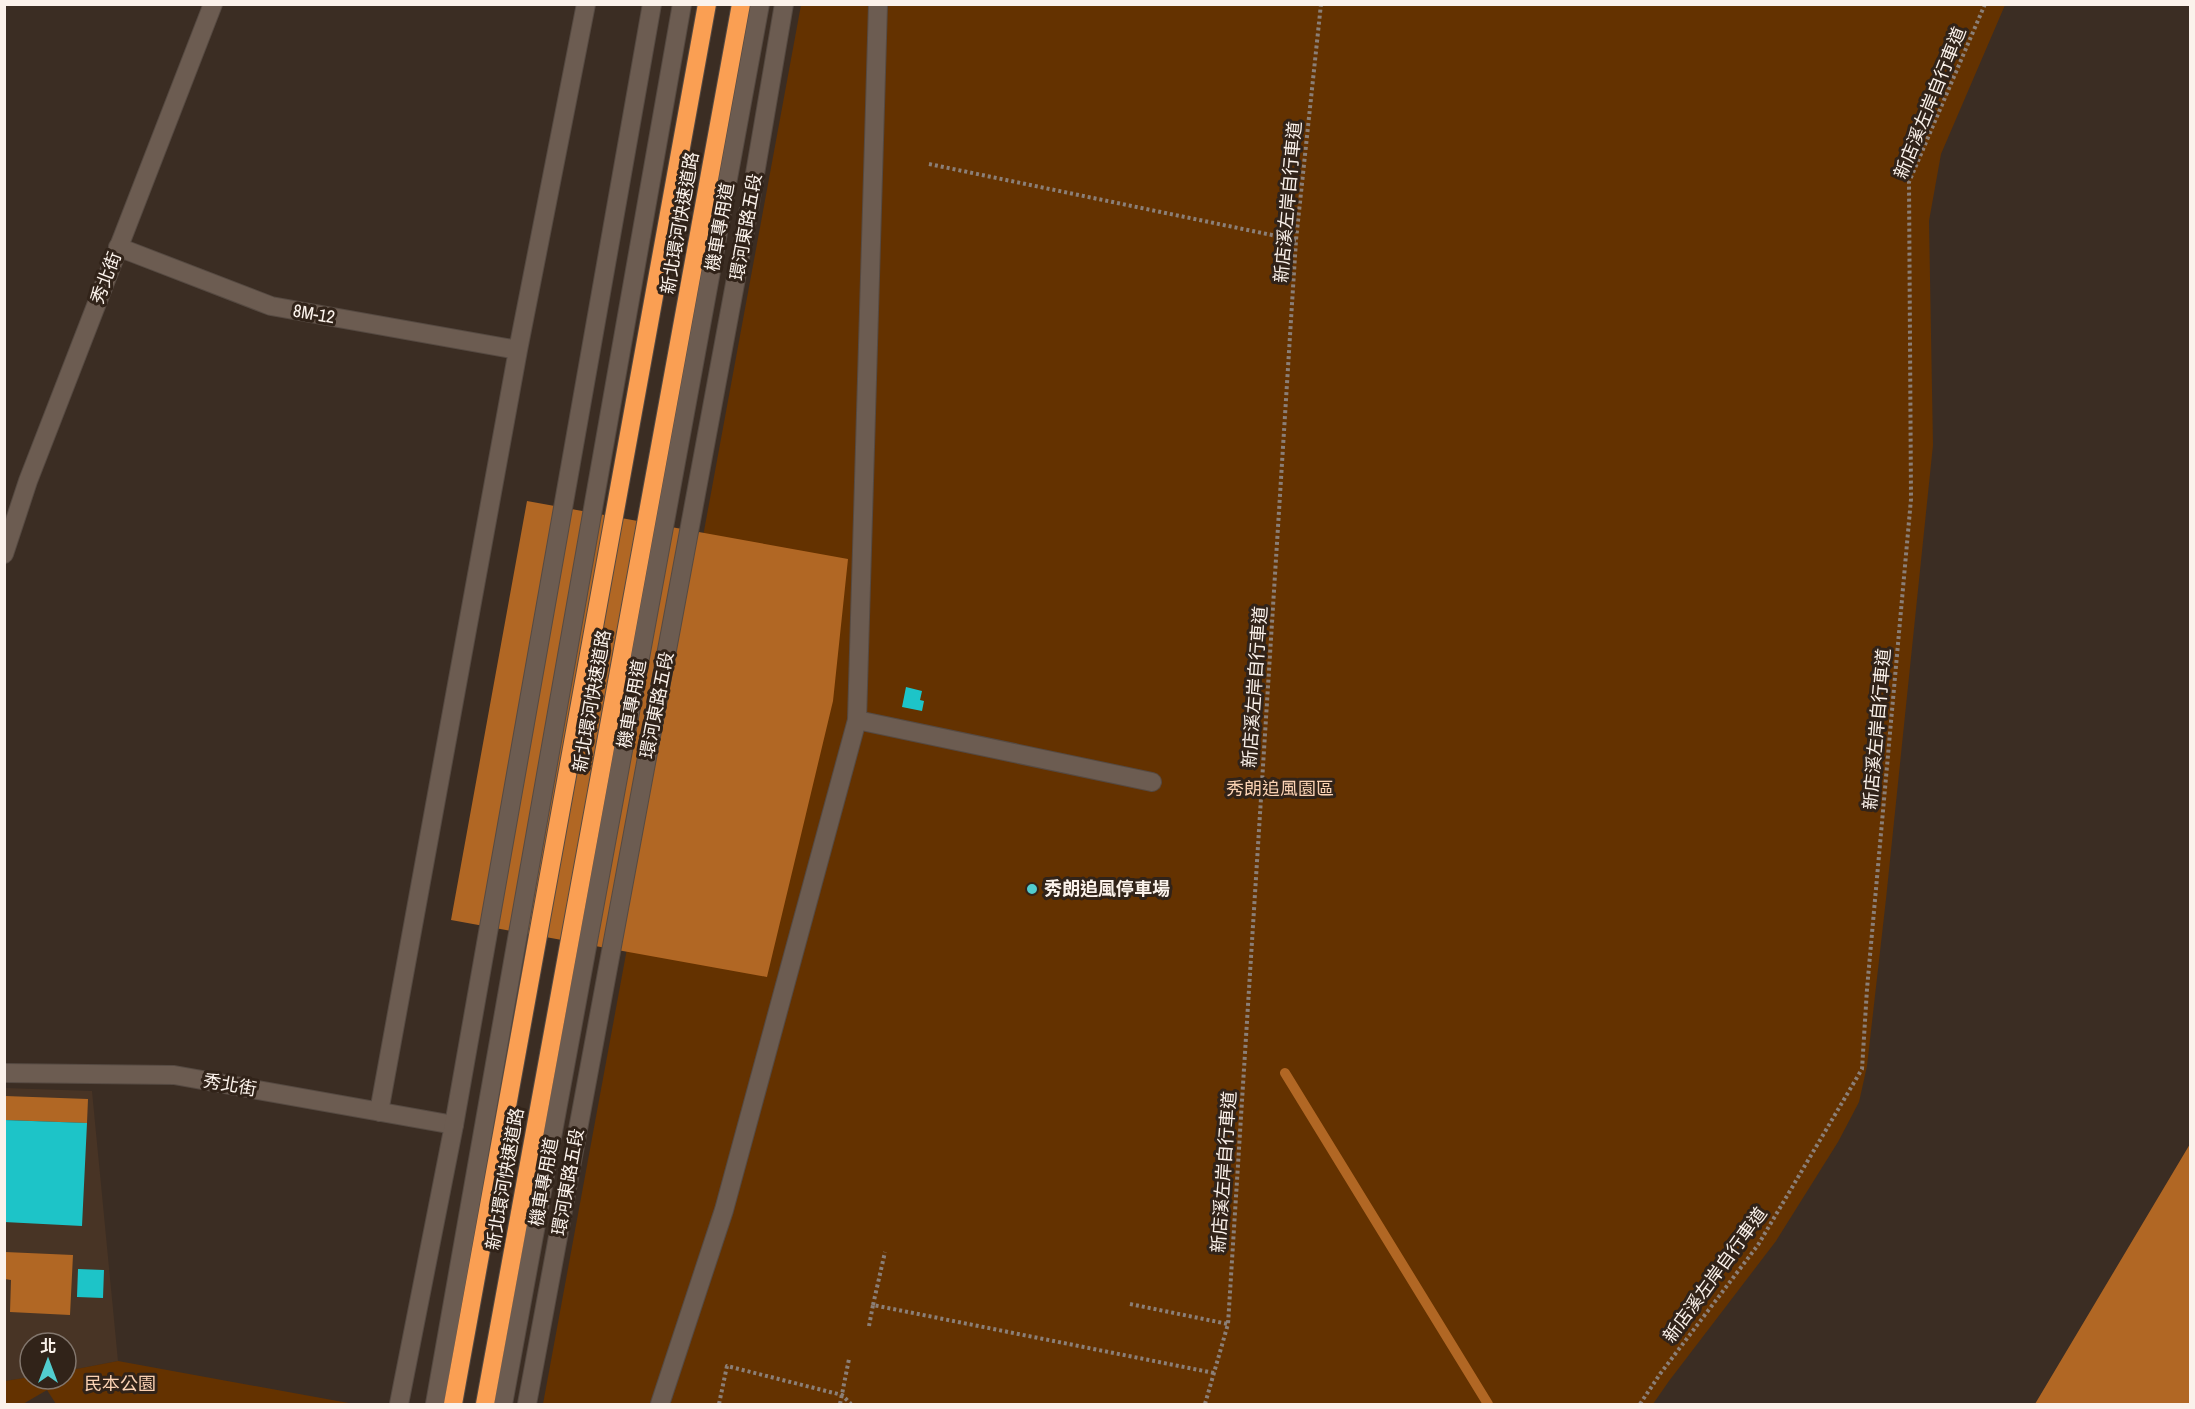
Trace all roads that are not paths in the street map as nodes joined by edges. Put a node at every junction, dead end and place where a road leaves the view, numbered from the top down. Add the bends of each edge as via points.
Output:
1 (213, 4) edge
2 (586, 4) edge
3 (652, 4) edge
4 (682, 4) edge
5 (706, 4) edge
6 (741, 4) edge
7 (760, 4) edge
8 (784, 4) edge
9 (878, 4) edge
10 (118, 247) junction
11 (518, 350) junction
12 (4, 554) edge
13 (857, 720) junction
14 (1152, 782) dead end
15 (4, 1073) edge
16 (379, 1112) junction
17 (454, 1125) junction
18 (399, 1404) edge
19 (435, 1404) edge
20 (453, 1404) edge
21 (485, 1404) edge
22 (503, 1404) edge
23 (527, 1404) edge
24 (660, 1404) edge

1 - 10 street, 秀北街
2 - 11 street
3 - 17 street
4 - 19 street
5 - 20 highway, 新北環河快速道路
6 - 21 highway, 新北環河快速道路
7 - 22 street, 機車專用道
8 - 23 street, 環河東路五段
9 - 13 street
10 - 11 street, 8M-12 via 271,306
10 - 12 street, 秀北街
11 - 16 street
13 - 14 street
13 - 24 street via 724,1210
15 - 16 street, 秀北街 via 174,1075
16 - 17 street, 秀北街
17 - 18 street

